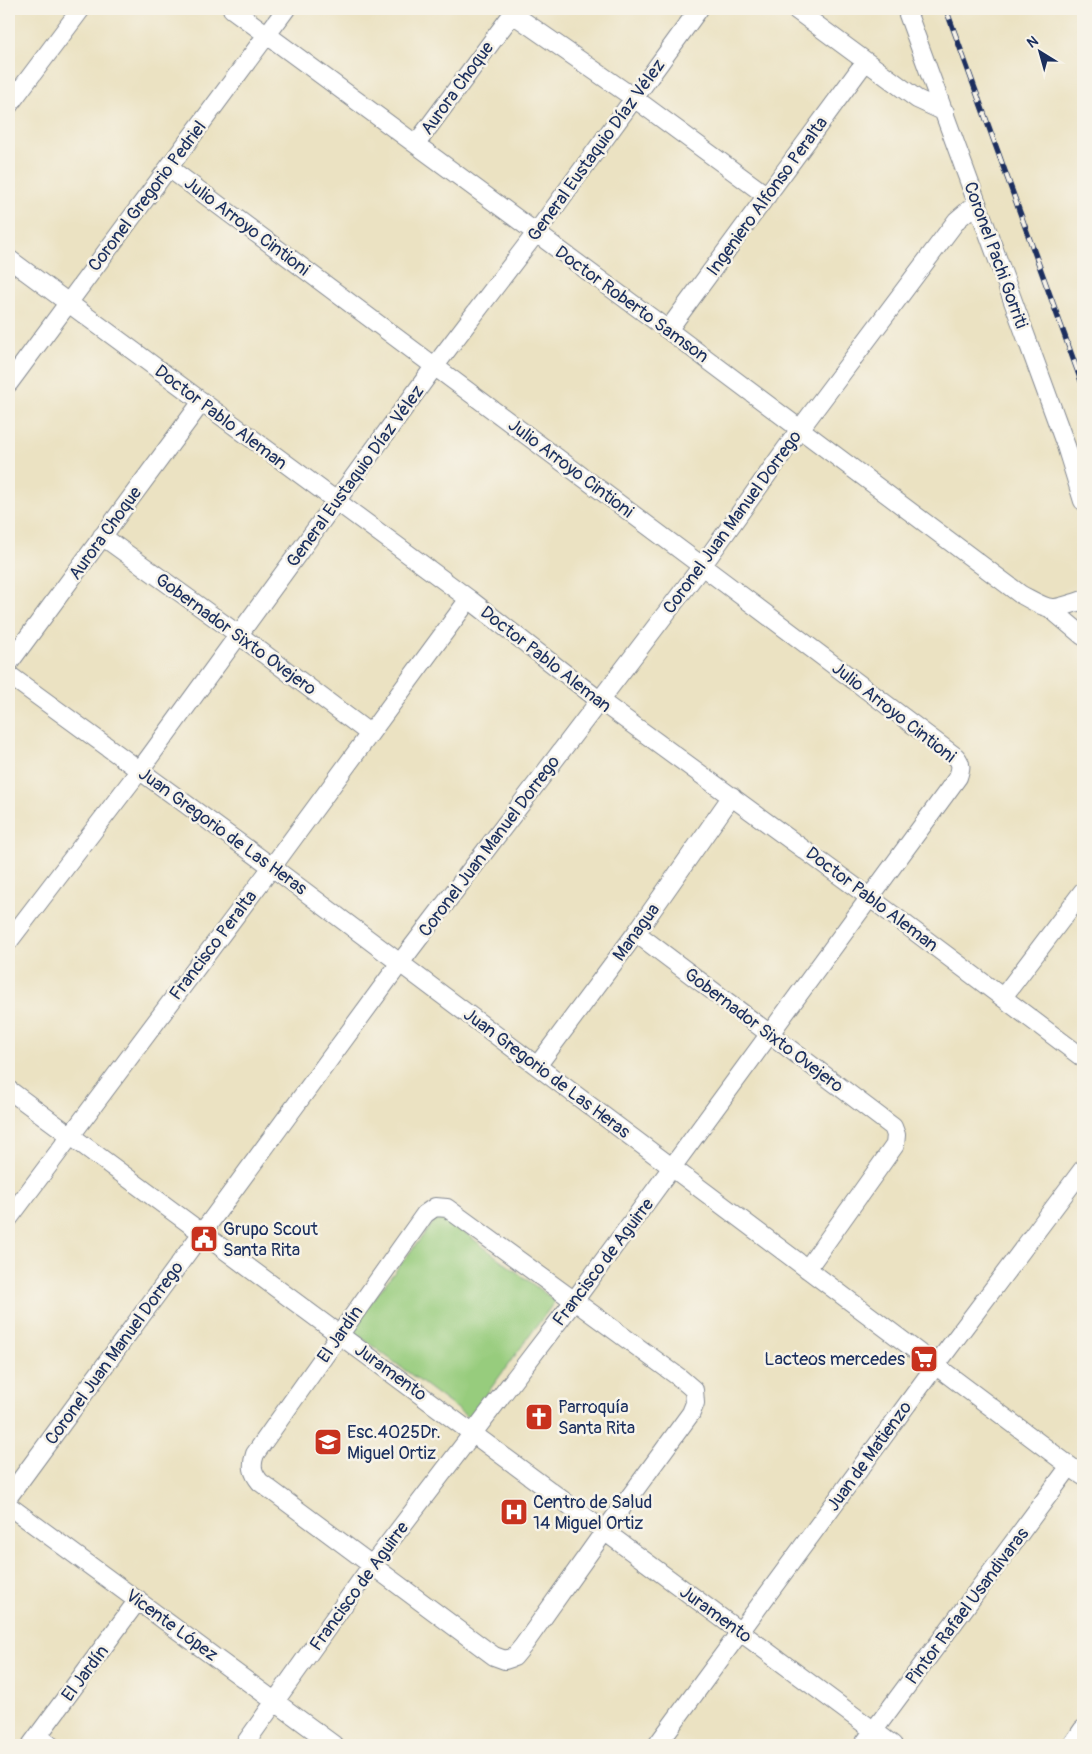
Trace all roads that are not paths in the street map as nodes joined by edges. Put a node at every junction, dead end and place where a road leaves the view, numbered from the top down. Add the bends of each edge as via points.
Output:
1 (81, 9) edge
2 (232, 9) edge
3 (286, 9) edge
4 (699, 9) edge
5 (795, 9) edge
6 (906, 9) edge
7 (514, 11) edge
8 (266, 35) junction
9 (865, 62) junction
10 (634, 98) junction
11 (9, 105) edge
12 (945, 112) junction
13 (416, 144) junction
14 (169, 168) junction
15 (767, 196) junction
16 (977, 203) junction
17 (536, 233) junction
18 (9, 259) edge
19 (68, 303) junction
20 (668, 330) junction
21 (434, 367) junction
22 (9, 383) edge
23 (201, 403) junction
24 (800, 429) junction
25 (1083, 501) edge
26 (336, 502) junction
27 (102, 536) junction
28 (702, 566) junction
29 (1083, 586) edge
30 (469, 599) junction
31 (1031, 600) junction
32 (1083, 600) edge
33 (1051, 609) junction
34 (239, 635) junction
35 (1083, 636) edge
36 (9, 663) edge
37 (9, 674) edge
38 (599, 700) junction
39 (369, 733) junction
40 (140, 770) junction
41 (958, 777) joint
42 (732, 796) junction
43 (272, 867) junction
44 (1083, 891) edge
45 (869, 897) junction
46 (636, 933) junction
47 (9, 941) edge
48 (400, 963) junction
49 (1003, 997) junction
50 (770, 1034) junction
51 (1083, 1058) edge
52 (537, 1066) junction
53 (9, 1090) edge
54 (70, 1135) junction
55 (673, 1167) junction
56 (1083, 1169) edge
57 (9, 1218) edge
58 (203, 1232) junction
59 (807, 1269) junction
60 (574, 1301) junction
61 (339, 1334) junction
62 (936, 1365) junction
63 (472, 1433) junction
64 (1077, 1471) edge
65 (9, 1496) edge
66 (9, 1506) edge
67 (604, 1532) junction
68 (372, 1566) junction
69 (138, 1600) junction
70 (740, 1631) junction
71 (276, 1702) junction
72 (1083, 1729) edge
73 (869, 1738) edge
74 (40, 1742) edge
75 (244, 1745) edge
76 (334, 1745) edge
77 (657, 1745) edge
78 (893, 1745) edge
79 (1072, 1745) edge

1 - 11 street
2 - 8 street, Doctor Roberto Samson
3 - 8 street, Coronel Gregorio Pedriel
4 - 10 street, General Eustaquio Díaz Vélez
5 - 9 street
6 - 12 street, Coronel Pachi Gorriti
7 - 10 street
7 - 13 street, Aurora Choque
8 - 13 street, Doctor Roberto Samson
8 - 14 street, Coronel Gregorio Pedriel
9 - 12 street via 917,99
9 - 15 street, Ingeniero Alfonso Peralta
10 - 15 street
10 - 17 street, General Eustaquio Díaz Vélez
12 - 16 street, Coronel Pachi Gorriti
13 - 17 street, Doctor Roberto Samson
14 - 19 street, Coronel Gregorio Pedriel
14 - 21 street, Julio Arroyo Cintioni
15 - 20 street, Ingeniero Alfonso Peralta
16 - 24 street, Coronel Juan Manuel Dorrego via 957,220
16 - 25 street, Coronel Pachi Gorriti
17 - 20 street, Doctor Roberto Samson
17 - 21 street, General Eustaquio Díaz Vélez
18 - 19 street, Doctor Pablo Aleman
19 - 22 street, Coronel Gregorio Pedriel
19 - 23 street, Doctor Pablo Aleman
20 - 24 street, Doctor Roberto Samson
21 - 26 street, General Eustaquio Díaz Vélez
21 - 28 street, Julio Arroyo Cintioni
23 - 26 street, Doctor Pablo Aleman
23 - 27 street, Aurora Choque
24 - 28 street, Coronel Juan Manuel Dorrego
24 - 31 street, Doctor Roberto Samson
26 - 30 street, Doctor Pablo Aleman
26 - 34 street, General Eustaquio Díaz Vélez
27 - 34 street, Gobernador Sixto Ovejero
27 - 36 street, Aurora Choque
28 - 38 street, Coronel Juan Manuel Dorrego
28 - 41 street, Julio Arroyo Cintioni via 956,757 961,768
29 - 31 street via 1055,599
30 - 38 street, Doctor Pablo Aleman
30 - 39 street, Francisco Peralta
31 - 33 street, Doctor Roberto Samson
32 - 33 street
33 - 35 street, Doctor Roberto Samson
34 - 39 street, Gobernador Sixto Ovejero
34 - 40 street, General Eustaquio Díaz Vélez
37 - 40 street, Juan Gregorio de Las Heras
38 - 42 street, Doctor Pablo Aleman
38 - 48 street, Coronel Juan Manuel Dorrego
39 - 43 street, Francisco Peralta
40 - 43 street, Juan Gregorio de Las Heras
40 - 47 street, General Eustaquio Díaz Vélez
41 - 45 street, Francisco de Aguirre
42 - 45 street, Doctor Pablo Aleman
42 - 46 street, Managua
43 - 48 street, Juan Gregorio de Las Heras
43 - 54 street, Francisco Peralta
44 - 49 street
45 - 49 street, Doctor Pablo Aleman
45 - 50 street, Francisco de Aguirre
46 - 50 street, Gobernador Sixto Ovejero
46 - 52 street, Managua
48 - 52 street, Juan Gregorio de Las Heras
48 - 58 street, Coronel Juan Manuel Dorrego
49 - 51 street, Doctor Pablo Aleman
50 - 55 street, Francisco de Aguirre
50 - 59 street, Gobernador Sixto Ovejero via 893,1127 896,1136 894,1145
52 - 55 street, Juan Gregorio de Las Heras
53 - 54 street, Juramento
54 - 57 street, Francisco Peralta
54 - 58 street, Juramento
55 - 59 street, Juan Gregorio de Las Heras
55 - 60 street, Francisco de Aguirre
56 - 62 street, Juan de Matienzo
58 - 61 street, Juramento
58 - 65 street, Coronel Juan Manuel Dorrego
59 - 62 street, Juan Gregorio de Las Heras
60 - 61 street, El Jardín via 447,1208 435,1207 425,1214
60 - 63 street, Francisco de Aguirre
60 - 67 street via 694,1390 695,1403 691,1413
61 - 63 street, Juramento
61 - 68 street, El Jardín via 255,1454 252,1464 260,1482
62 - 64 street, Juan Gregorio de Las Heras
62 - 70 street, Juan de Matienzo
63 - 67 street, Juramento
63 - 68 street, Francisco de Aguirre
64 - 73 street, Pintor Rafael Usandivaras
66 - 69 street, Vicente López
67 - 68 street via 514,1657 505,1660 494,1656
67 - 70 street, Juramento
68 - 71 street, Francisco de Aguirre
69 - 71 street, Vicente López
69 - 74 street, El Jardín
70 - 73 street, Juramento
70 - 77 street, Juan de Matienzo
71 - 75 street, Francisco de Aguirre
71 - 76 street, Vicente López
72 - 79 street
73 - 78 street, Juramento

